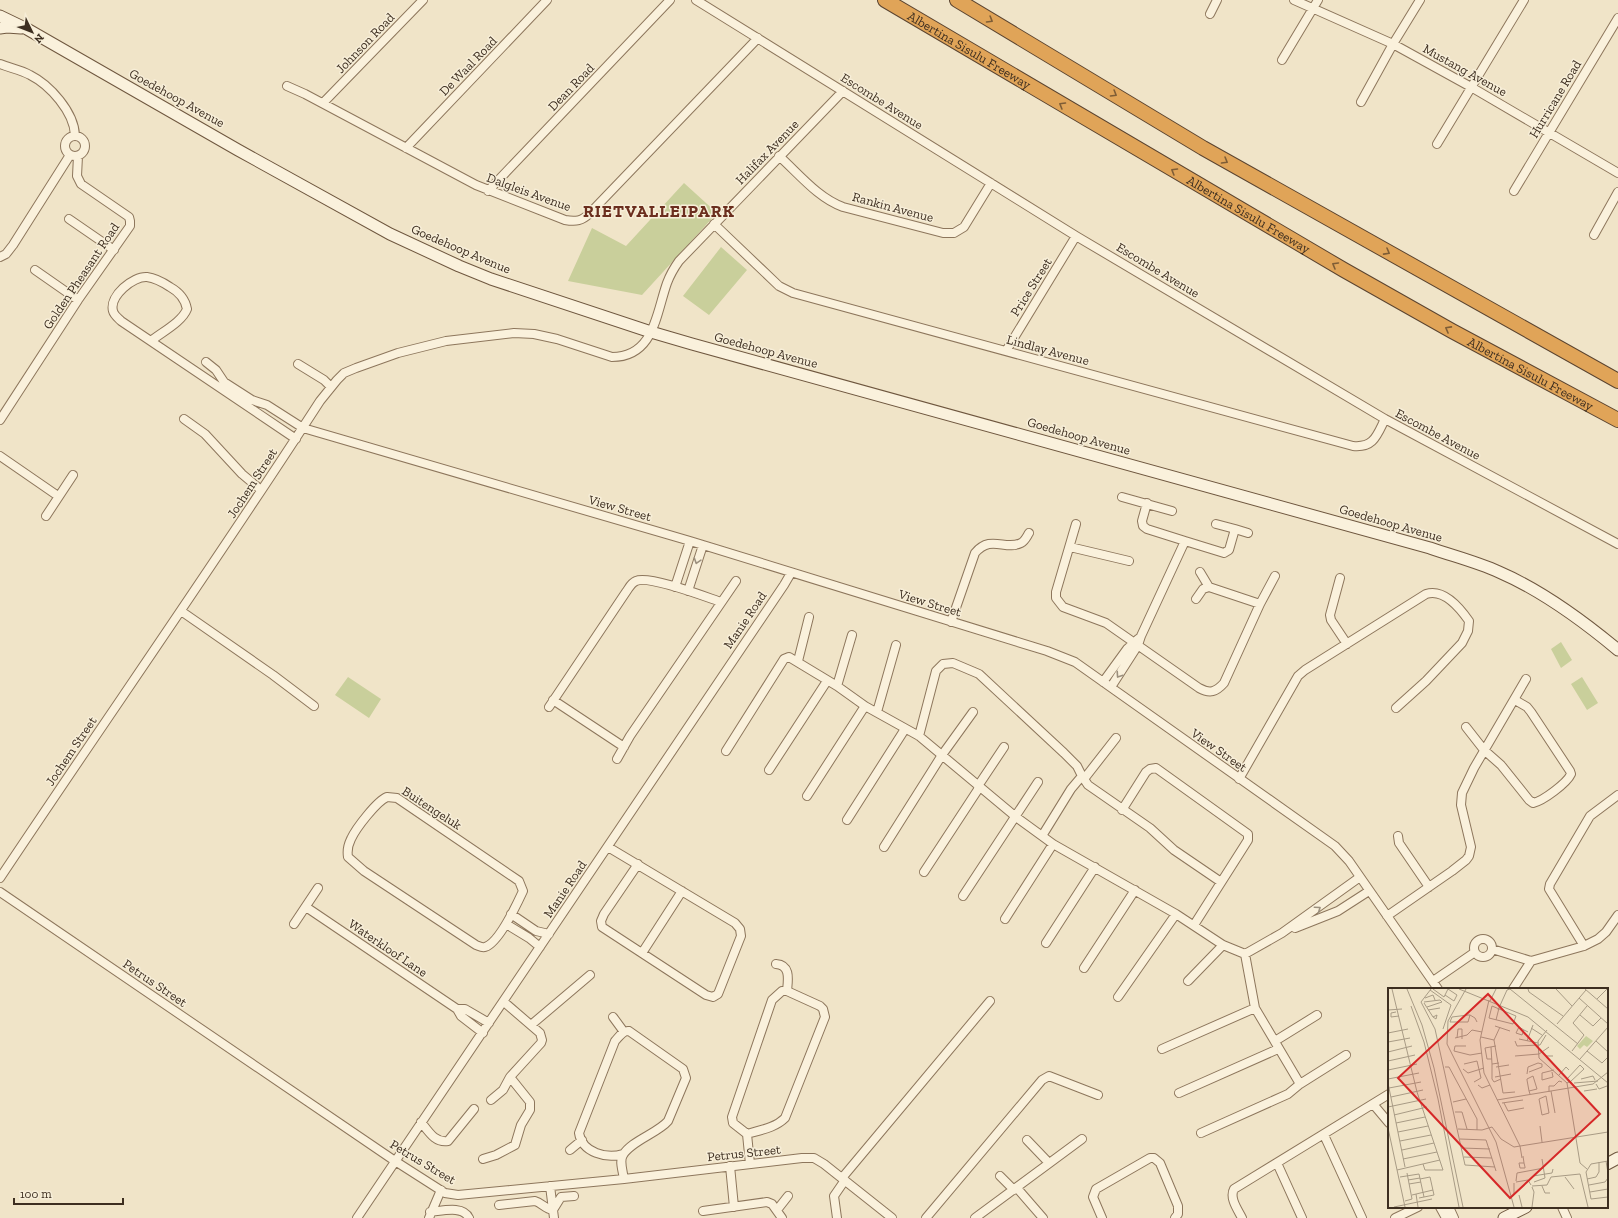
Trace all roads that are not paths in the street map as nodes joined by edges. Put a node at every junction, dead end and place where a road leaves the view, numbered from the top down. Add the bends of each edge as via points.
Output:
1 (423, 0) edge
2 (547, 0) edge
3 (670, 0) edge
4 (696, 0) edge
5 (885, 0) edge
6 (957, 0) edge
7 (1217, 0) edge
8 (1294, 0) edge
9 (1318, 0) edge
10 (1420, 0) edge
11 (1524, 0) edge
12 (1313, 9) junction
13 (1210, 14) dead end
14 (0, 16) edge
15 (1618, 18) edge
16 (0, 28) edge
17 (27, 29) junction
18 (758, 38) junction
19 (1393, 44) junction
20 (1282, 60) dead end
21 (0, 64) edge
22 (287, 86) dead end
23 (1471, 87) junction
24 (843, 91) junction
25 (1360, 102) dead end
26 (323, 103) junction
27 (1549, 132) junction
28 (75, 135) junction
29 (1437, 144) dead end
30 (406, 148) junction
31 (74, 155) junction
32 (779, 156) junction
33 (1618, 173) edge
34 (991, 183) junction
35 (488, 190) junction
36 (1514, 191) dead end
37 (1618, 192) edge
38 (69, 219) dead end
39 (714, 224) junction
40 (1076, 236) junction
41 (1594, 236) dead end
42 (114, 250) junction
43 (0, 257) edge
44 (34, 270) dead end
45 (78, 300) junction
46 (651, 332) junction
47 (151, 341) junction
48 (1006, 351) junction
49 (206, 362) dead end
50 (298, 364) dead end
51 (1618, 381) edge
52 (331, 387) junction
53 (184, 419) dead end
54 (1385, 419) junction
55 (0, 420) edge
56 (1618, 420) edge
57 (303, 428) junction
58 (296, 439) junction
59 (0, 456) edge
60 (73, 476) dead end
61 (261, 490) junction
62 (58, 496) junction
63 (1122, 497) dead end
64 (1147, 503) junction
65 (1172, 511) dead end
66 (46, 516) dead end
67 (1076, 524) dead end
68 (1216, 524) dead end
69 (1235, 529) junction
70 (1030, 533) dead end
71 (1248, 533) dead end
72 (1185, 540) junction
73 (690, 541) junction
74 (703, 544) junction
75 (1618, 544) edge
76 (1070, 547) junction
77 (1129, 561) dead end
78 (1200, 572) dead end
79 (791, 573) junction
80 (1275, 576) dead end
81 (1340, 578) dead end
82 (736, 581) dead end
83 (675, 587) junction
84 (1209, 587) junction
85 (688, 591) junction
86 (1196, 599) dead end
87 (721, 602) junction
88 (1260, 604) junction
89 (181, 611) junction
90 (809, 617) dead end
91 (951, 622) junction
92 (852, 635) dead end
93 (1138, 641) junction
94 (1347, 644) junction
95 (896, 645) dead end
96 (1618, 650) edge
97 (798, 661) junction
98 (1526, 679) dead end
99 (827, 681) junction
100 (1103, 682) junction
101 (837, 686) junction
102 (1111, 687) junction
103 (1515, 700) junction
104 (314, 706) dead end
105 (866, 706) junction
106 (1396, 708) dead end
107 (877, 712) junction
108 (973, 712) dead end
109 (1466, 727) dead end
110 (906, 729) junction
111 (919, 736) junction
112 (1116, 738) dead end
113 (624, 747) junction
114 (1004, 747) dead end
115 (1484, 750) junction
116 (726, 751) dead end
117 (942, 756) junction
118 (617, 759) dead end
119 (769, 770) dead end
120 (1083, 777) junction
121 (1239, 779) junction
122 (1038, 782) dead end
123 (979, 787) junction
124 (1618, 795) edge
125 (807, 796) dead end
126 (1122, 810) junction
127 (1016, 817) junction
128 (847, 820) dead end
129 (1042, 836) junction
130 (1398, 836) dead end
131 (1053, 844) junction
132 (608, 847) junction
133 (884, 847) dead end
134 (638, 864) junction
135 (1095, 867) junction
136 (924, 872) dead end
137 (1360, 877) junction
138 (0, 878) edge
139 (1221, 882) junction
140 (1429, 887) junction
141 (318, 888) dead end
142 (1135, 890) junction
143 (682, 891) junction
144 (1369, 891) junction
145 (0, 892) edge
146 (963, 896) dead end
147 (306, 907) junction
148 (511, 914) junction
149 (1176, 914) junction
150 (1618, 915) edge
151 (1387, 916) junction
152 (1005, 919) dead end
153 (294, 924) dead end
154 (506, 924) junction
155 (1194, 925) junction
156 (1282, 933) junction
157 (549, 934) junction
158 (1046, 943) dead end
159 (1223, 945) junction
160 (1584, 946) junction
161 (540, 947) junction
162 (1492, 948) junction
163 (1475, 952) junction
164 (642, 953) junction
165 (1245, 954) junction
166 (1531, 961) junction
167 (776, 964) dead end
168 (1084, 968) dead end
169 (590, 975) dead end
170 (1188, 981) dead end
171 (1433, 981) junction
172 (1437, 988) edge
173 (1514, 988) edge
174 (787, 991) junction
175 (1118, 997) dead end
176 (990, 1001) dead end
177 (504, 1002) junction
178 (1255, 1008) junction
179 (457, 1009) junction
180 (1317, 1015) dead end
181 (613, 1017) dead end
182 (489, 1023) junction
183 (531, 1025) junction
184 (624, 1032) junction
185 (483, 1033) junction
186 (1277, 1045) junction
187 (1162, 1050) dead end
188 (1346, 1055) dead end
189 (510, 1077) junction
190 (1300, 1084) junction
191 (1179, 1094) dead end
192 (1098, 1095) dead end
193 (1388, 1095) edge
194 (491, 1100) dead end
195 (1373, 1104) junction
196 (474, 1109) dead end
197 (421, 1122) junction
198 (1388, 1122) edge
199 (1201, 1133) dead end
200 (747, 1134) junction
201 (1324, 1135) junction
202 (1082, 1139) dead end
203 (582, 1140) junction
204 (1027, 1140) dead end
205 (570, 1150) dead end
206 (623, 1154) junction
207 (1618, 1158) edge
208 (483, 1159) dead end
209 (395, 1161) junction
210 (1050, 1163) junction
211 (1277, 1163) junction
212 (1608, 1163) edge
213 (750, 1164) junction
214 (730, 1166) junction
215 (1000, 1176) dead end
216 (624, 1179) junction
217 (843, 1179) junction
218 (550, 1186) junction
219 (1016, 1189) junction
220 (441, 1190) junction
221 (574, 1196) dead end
222 (788, 1196) dead end
223 (499, 1205) dead end
224 (734, 1207) junction
225 (1416, 1208) edge
226 (1441, 1208) edge
227 (1450, 1208) edge
228 (1524, 1208) edge
229 (1562, 1208) edge
230 (777, 1210) junction
231 (703, 1211) dead end
232 (554, 1214) edge
233 (430, 1215) edge
234 (357, 1218) edge
235 (468, 1218) edge
236 (782, 1218) edge
237 (837, 1218) edge
238 (892, 1218) edge
239 (926, 1218) edge
240 (975, 1218) edge
241 (1043, 1218) edge
242 (1102, 1218) edge
243 (1175, 1218) edge
244 (1242, 1218) edge
245 (1302, 1218) edge
246 (1362, 1218) edge
247 (1395, 1218) edge
248 (1446, 1218) edge
249 (1454, 1218) edge
250 (1504, 1218) edge
251 (1567, 1218) edge

1 - 26 street, Johnson Road
2 - 30 street, De Waal Road
3 - 35 street, Dean Road
4 - 18 street, Escombe Avenue
56 -> 5 highway, Albertina Sisulu Freeway via 1344,270
6 -> 51 highway via 1203,148
7 - 13 street
8 - 12 street, Mustang Avenue
9 - 12 street
10 - 19 street
11 - 23 street
12 - 19 street, Mustang Avenue
12 - 20 street
14 - 17 main road, Goedehoop Avenue
15 - 27 street, Hurricane Road
16 - 17 main road
17 - 46 main road, Goedehoop Avenue via 390,234 490,279
18 - 24 street, Escombe Avenue
18 - 35 street, Dalgleis Avenue via 618,185 581,220 565,220
19 - 23 street, Mustang Avenue
19 - 25 street
21 - 28 street via 29,74 46,85 69,115 74,124
22 - 26 street, Dalgleis Avenue
23 - 27 street, Mustang Avenue
23 - 29 street
24 - 32 street, Halifax Avenue
24 - 34 street, Escombe Avenue
26 - 30 street, Dalgleis Avenue
27 - 33 street, Mustang Avenue
27 - 36 street, Hurricane Road
28 - 31 street via 65,142 66,150
28 - 31 street via 81,137 85,146 83,152
30 - 35 street, Dalgleis Avenue
31 - 42 street, Golden Pheasant Road via 77,176 81,184 130,221 128,230
31 - 43 street via 13,245
32 - 34 street, Rankin Avenue via 832,202 943,233 954,233 964,227
32 - 39 street, Halifax Avenue
34 - 40 street, Escombe Avenue
37 - 41 street
38 - 42 street
39 - 46 street, Halifax Avenue via 689,249 671,273
39 - 48 street, Lindlay Avenue via 784,290
40 - 48 street, Price Street
40 - 54 street, Escombe Avenue
42 - 45 street, Golden Pheasant Road
44 - 45 street
45 - 55 street, Golden Pheasant Road
46 - 52 street, Jochem Street via 639,349 616,357 534,334 514,333 446,341 398,353 356,368 344,374
46 - 96 main road, Goedehoop Avenue via 1430,548 1498,571 1532,588 1566,609
47 - 47 street via 121,321 113,310 121,290 134,280 147,277 175,290 182,296 187,309 180,319
47 - 58 street
48 - 54 street, Lindlay Avenue via 1353,446 1365,446 1375,439
49 - 57 street, View Street via 216,370 224,382
50 - 52 street
52 - 57 street, Jochem Street
53 - 61 street via 205,434 242,474
54 - 75 street, Escombe Avenue
57 - 58 street, Jochem Street
57 - 73 street, View Street
58 - 61 street, Jochem Street
59 - 62 street
60 - 62 street
61 - 89 street, Jochem Street
62 - 66 street
63 - 64 street
64 - 65 street
64 - 72 street via 1142,526
67 - 76 street
68 - 69 street
69 - 71 street
69 - 72 street via 1226,553
70 - 91 street via 1021,543 987,544 975,552
72 - 93 street
73 - 74 street, View Street
73 - 83 street
74 - 79 street, View Street
74 -> 85 street
76 - 77 street
76 - 93 street via 1056,592 1058,603 1068,610 1100,620
78 - 84 street
79 - 91 street, View Street
79 - 132 street, Manie Road
80 - 88 street
81 - 94 street via 1330,615
82 - 87 street
83 - 85 street
83 - 113 street via 649,580 638,580 631,584 551,704
84 - 86 street via 1203,589
84 - 88 street
85 - 87 street
87 - 113 street
88 - 93 street via 1224,683 1218,690 1210,693 1199,688
89 - 104 street
89 - 138 street, Jochem Street
90 - 97 street
91 - 100 street, View Street via 1047,650 1075,662
92 - 101 street
93 - 100 street via 1127,649
93 -> 102 street
94 - 106 street via 1426,594 1440,594 1460,609 1469,621 1468,631 1462,643
94 - 121 street via 1298,676
95 - 107 street
97 - 99 street
97 - 116 street via 789,657 784,659
98 - 103 street
99 - 101 street
99 - 119 street
100 - 102 street, View Street
101 - 105 street
102 - 121 street, View Street
103 - 115 street
103 - 115 street via 1531,712 1570,771 1569,777 1542,800 1533,803 1501,765
105 - 107 street
105 - 125 street
107 - 110 street
108 - 117 street
109 - 115 street
110 - 111 street
110 - 128 street
111 - 117 street
111 - 120 street via 936,671 943,664 953,664 979,674 1064,753
112 - 120 street
113 - 118 street
114 - 123 street
115 - 140 street via 1462,793 1461,800 1471,841 1471,852 1466,860
117 - 123 street
117 - 133 street
120 - 126 street via 1088,784
120 - 129 street via 1071,789
121 - 137 street, View Street via 1335,846
122 - 127 street
123 - 127 street
123 - 136 street
124 - 160 street via 1590,816 1550,884 1549,889
126 - 139 street
126 - 139 street via 1146,772 1156,768 1245,831 1248,840
127 - 129 street
127 - 146 street
129 - 131 street
130 - 140 street via 1399,842
131 - 135 street
131 - 152 street
132 - 134 street
132 - 157 street, Manie Road
134 - 143 street
134 - 164 street via 601,921 605,930
135 - 142 street
135 - 158 street
137 - 144 street, View Street
156 -> 137 street
139 - 155 street
140 - 151 street
141 - 147 street
142 - 149 street
142 - 168 street
143 - 164 street
143 - 164 street via 735,923 740,929 741,936 718,994 713,997 706,995
144 - 151 street, View Street
144 - 156 street via 1338,911
145 - 209 street, Petrus Street
147 - 153 street
147 - 179 street, Waterkloof Lane
148 - 154 street, Buitengeluk
148 - 154 street, Buitengeluk via 523,890 519,881 393,796 376,804 351,838 347,849 348,857 353,863 476,945 490,945
148 - 157 street via 536,931
149 - 155 street
149 - 175 street
150 - 160 street via 1602,936
151 - 171 street, View Street
154 - 161 street
155 - 159 street
156 - 165 street
157 - 161 street, Manie Road
159 - 165 street
159 - 170 street
160 - 166 street
161 - 177 street, Manie Road
162 - 163 street via 1485,956 1479,956
162 - 163 street via 1490,942 1482,939 1475,944
162 - 166 street
163 - 171 street
165 - 178 street
166 - 173 street
167 - 174 street via 783,965 787,971
169 - 183 street
171 - 172 street, View Street
174 - 200 street via 782,991 772,1000 733,1111 733,1123
174 - 200 street via 820,1006 825,1017 785,1118 773,1127
176 - 217 street
177 - 182 street, Manie Road
177 - 183 street
178 - 186 street
178 - 187 street
179 - 182 street, Waterkloof Lane via 465,1009
179 - 185 street, Waterkloof Lane via 461,1016
180 - 186 street
181 - 184 street
182 - 185 street, Manie Road
183 - 189 street via 540,1033 541,1043
184 - 203 street via 615,1041 579,1129
184 - 206 street via 632,1032 683,1068 686,1078 668,1121
185 - 197 street, Manie Road
186 - 190 street
186 - 191 street
188 - 190 street
189 - 194 street via 503,1090
189 - 208 street via 530,1102 530,1110 521,1125 515,1145
190 - 199 street via 1288,1094
192 - 239 street via 1049,1076 1042,1080
193 - 195 street
195 - 198 street
195 - 201 street
196 - 197 street via 448,1141 436,1140
197 - 209 street, Manie Road
200 - 213 street
201 - 211 street
201 - 246 street
202 - 210 street
203 - 205 street
203 - 206 street via 594,1152 614,1157
204 - 210 street
206 - 216 street via 621,1162
207 - 212 main road
209 - 220 street, Petrus Street
209 - 234 street, Manie Road
210 - 219 street
211 - 244 street via 1234,1189 1233,1198
211 - 245 street
213 - 214 street, Petrus Street
213 - 217 street, Petrus Street via 814,1158
214 - 216 street, Petrus Street
214 - 224 street
215 - 219 street
216 - 218 street, Petrus Street
217 - 237 street via 834,1196
217 - 238 street, Petrus Street
218 - 220 street, Petrus Street via 458,1195
218 - 232 street
219 - 240 street
219 - 241 street
220 - 233 street
221 - 232 street via 561,1197
222 - 230 street
223 - 232 street via 535,1201
224 - 230 street via 767,1202
224 - 231 street
225 - 247 street
226 - 248 street
227 - 249 street
228 - 250 main road
229 - 251 street
230 - 236 street
233 - 235 street via 462,1210
242 - 243 street via 1093,1197 1096,1189 1154,1158 1160,1163 1178,1206

